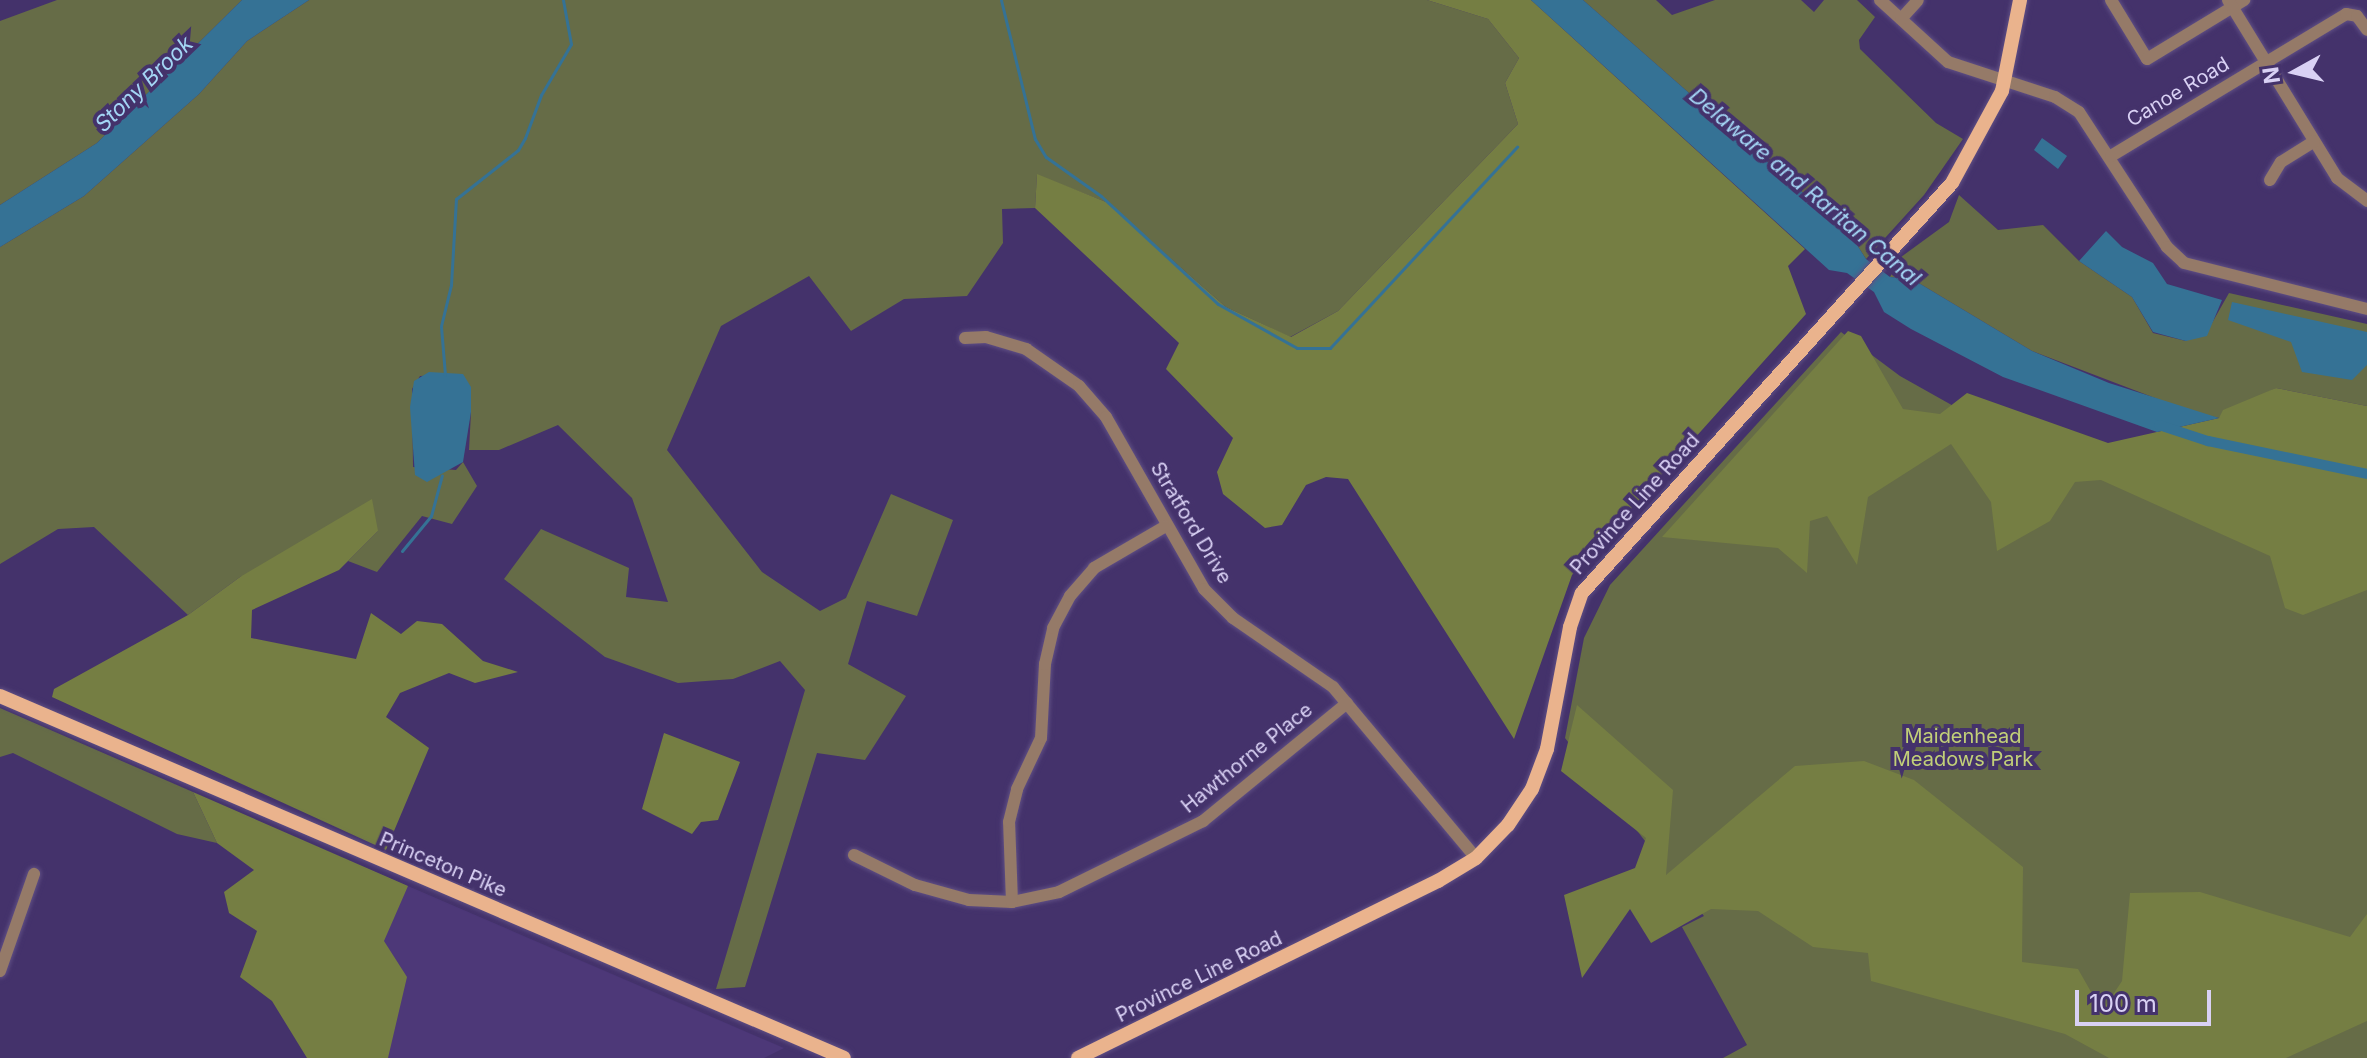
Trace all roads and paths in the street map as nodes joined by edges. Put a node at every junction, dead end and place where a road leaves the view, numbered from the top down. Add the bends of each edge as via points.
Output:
1 (1880, 0) edge
2 (1918, 0) edge
3 (2020, 0) edge
4 (2111, 0) edge
5 (2244, 0) edge
6 (2230, 4) edge
7 (1901, 19) junction
8 (2367, 30) edge
9 (2266, 62) junction
10 (2005, 81) junction
11 (2314, 141) junction
12 (2111, 156) junction
13 (2270, 180) dead end
14 (2367, 201) edge
15 (2367, 309) edge
16 (965, 338) dead end
17 (1166, 526) junction
18 (0, 696) edge
19 (1347, 703) junction
20 (854, 855) dead end
21 (1476, 858) junction
22 (34, 874) dead end
23 (1012, 902) junction
24 (0, 971) edge
25 (844, 1058) edge
26 (1078, 1058) edge

1 - 7 street
2 - 7 street
3 - 10 main road, Province Line Road
4 - 6 street via 2147,59
5 - 6 street
6 - 9 street
7 - 10 street via 1948,62
8 - 9 street, Canoe Road via 2357,16 2346,14
9 - 11 street
9 - 12 street, Canoe Road
10 - 12 street via 2055,97 2079,112
10 - 21 main road, Province Line Road via 1969,159 1858,290 1587,586 1570,627 1540,770 1515,817
11 - 13 street via 2281,162
11 - 14 street via 2337,178
12 - 15 street via 2167,247 2184,263
16 - 17 street, Stratford Drive via 986,337 1018,346 1079,386 1106,417
17 - 19 street, Stratford Drive via 1218,604 1317,672
17 - 23 street via 1094,568 1070,596 1053,628 1045,664 1041,738 1017,789 1009,822
18 - 25 main road, Princeton Pike
19 - 21 street, Stratford Drive
19 - 23 street, Hawthorne Place via 1182,834 1077,886
20 - 23 street, Hawthorne Place via 951,897
21 - 26 main road, Province Line Road
22 - 24 street

